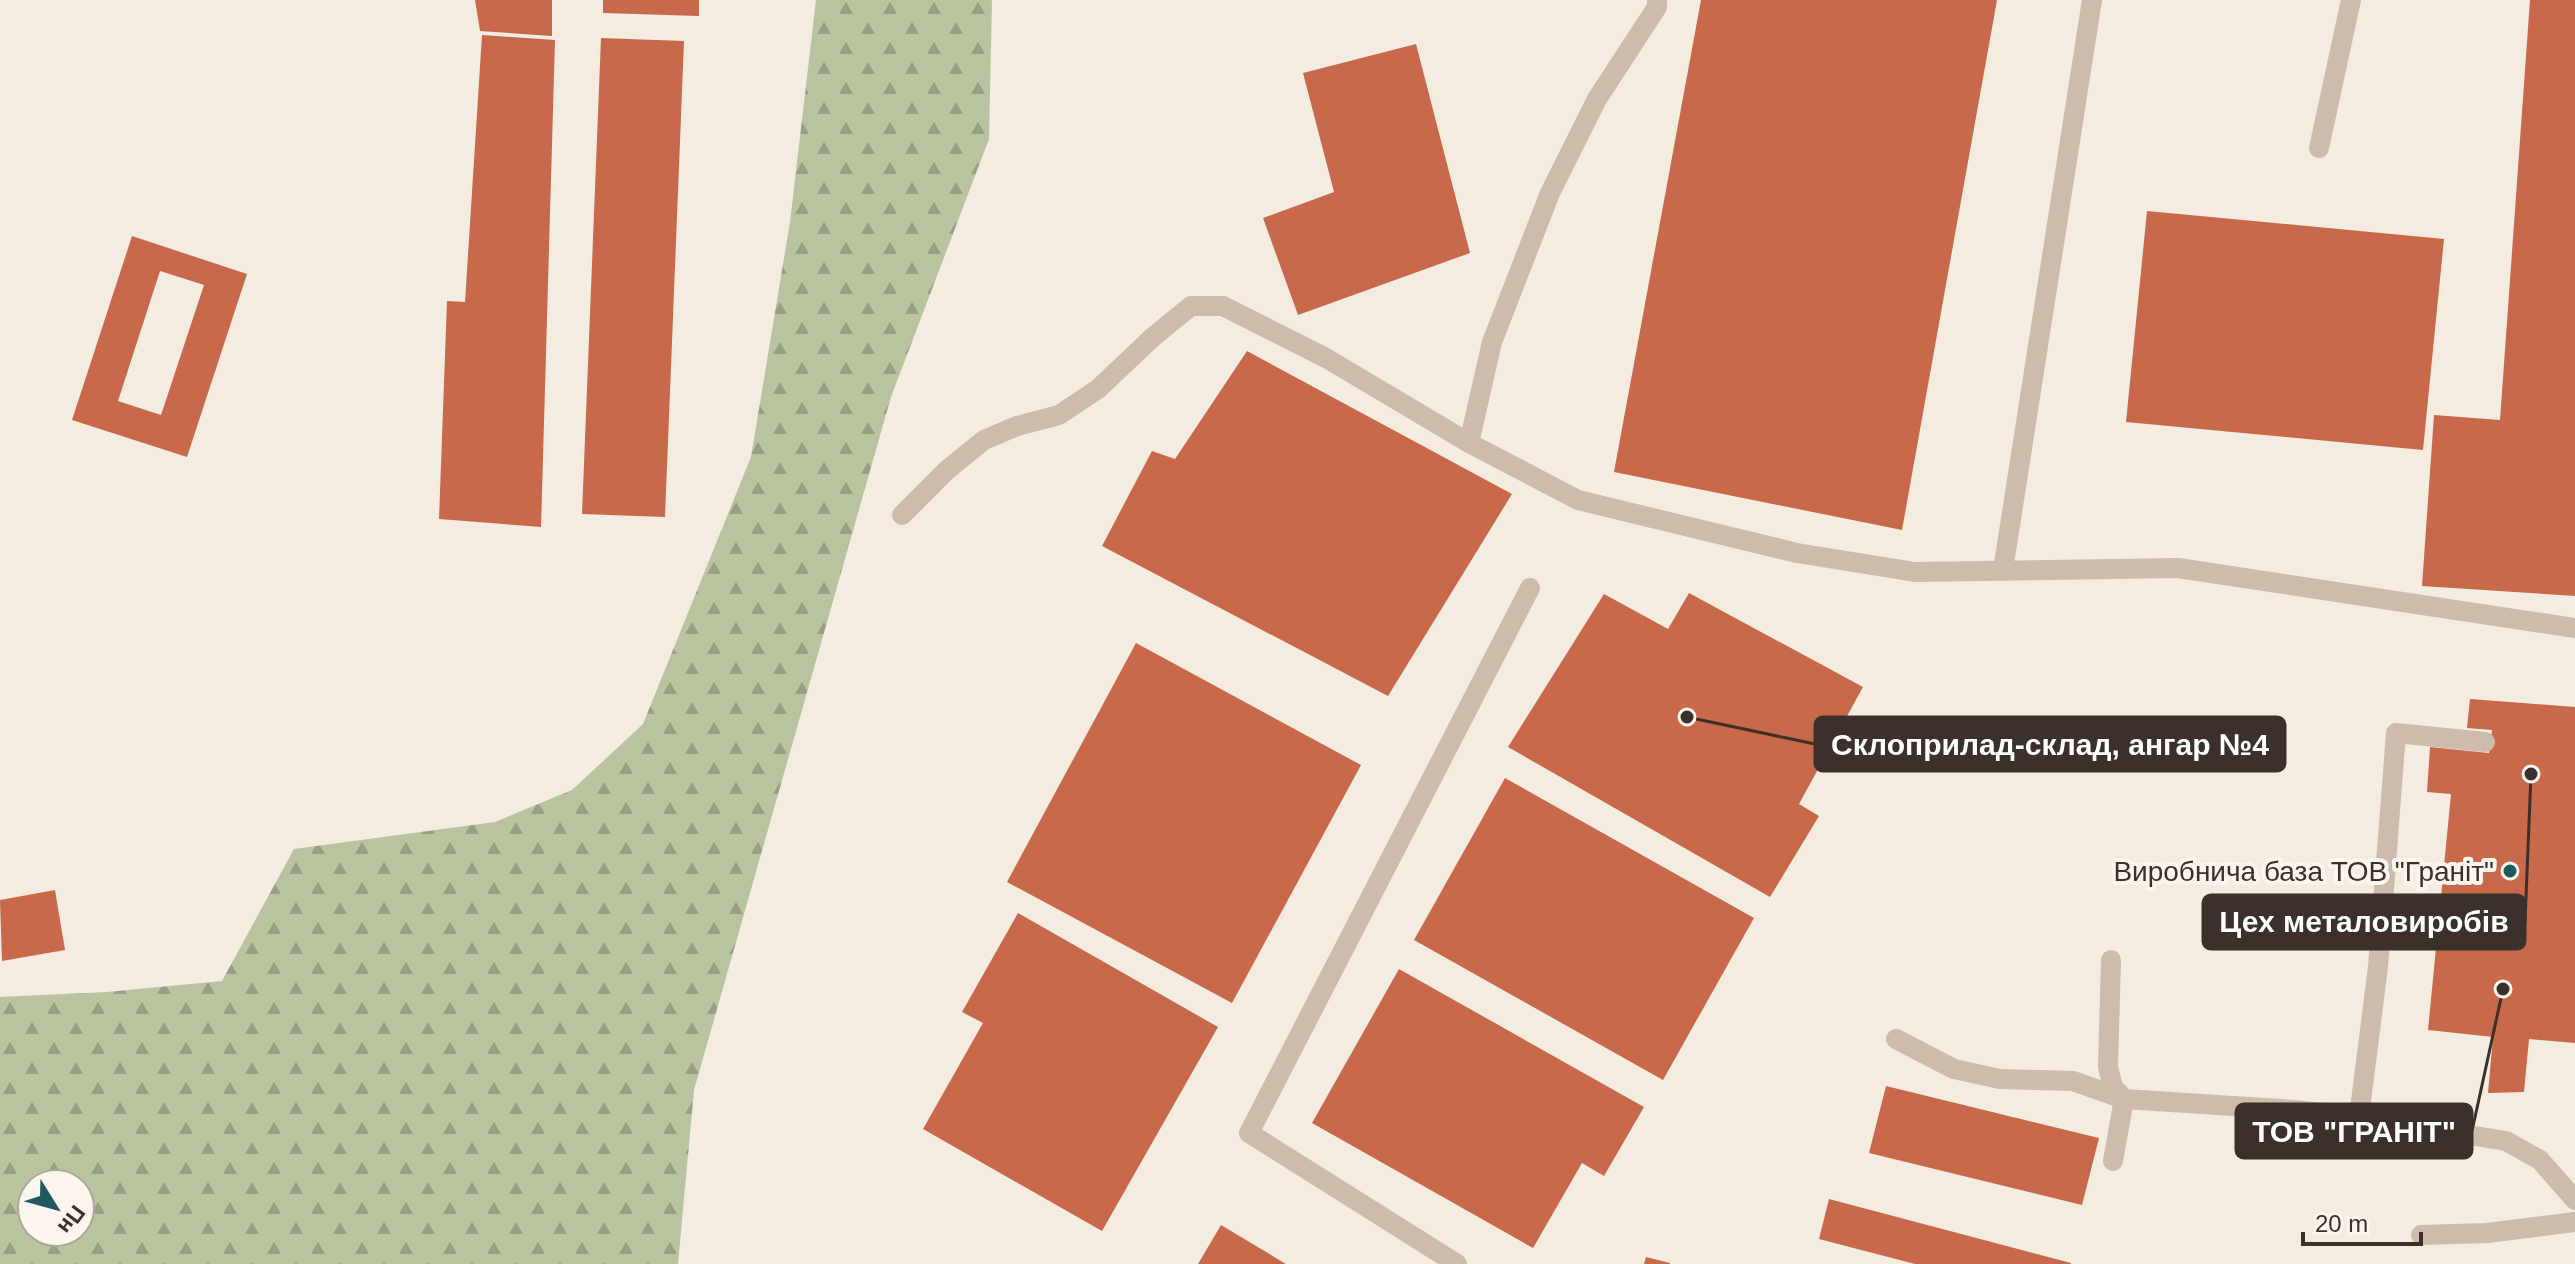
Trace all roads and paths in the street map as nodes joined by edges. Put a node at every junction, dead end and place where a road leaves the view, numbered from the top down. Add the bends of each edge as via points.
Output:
1 (1657, 0) edge
2 (2092, 0) edge
3 (2351, 0) edge
4 (2319, 148) dead end
5 (1469, 443) junction
6 (902, 515) dead end
7 (2003, 570) junction
8 (1530, 588) dead end
9 (2575, 628) edge
10 (2485, 742) dead end
11 (2111, 960) dead end
12 (1896, 1039) dead end
13 (2124, 1099) junction
14 (2359, 1117) junction
15 (2113, 1161) dead end
16 (2575, 1200) edge
17 (2575, 1222) edge
18 (2421, 1235) dead end
19 (1457, 1264) edge

1 - 5 lane via 1597,99 1550,193 1492,342
2 - 7 lane
3 - 4 lane
5 - 6 lane via 1326,358 1223,306 1191,306 1098,389 1059,415 984,440
5 - 7 lane via 1578,500 1782,550 1915,572
7 - 9 lane via 2178,568
8 - 19 lane via 1249,1133
10 - 14 lane via 2396,733 2378,967
11 - 13 lane via 2108,1067 2113,1087
12 - 13 lane via 1954,1069 2000,1079 2073,1081
13 - 14 lane
13 - 15 lane
14 - 16 lane via 2506,1141 2540,1160
17 - 18 lane

